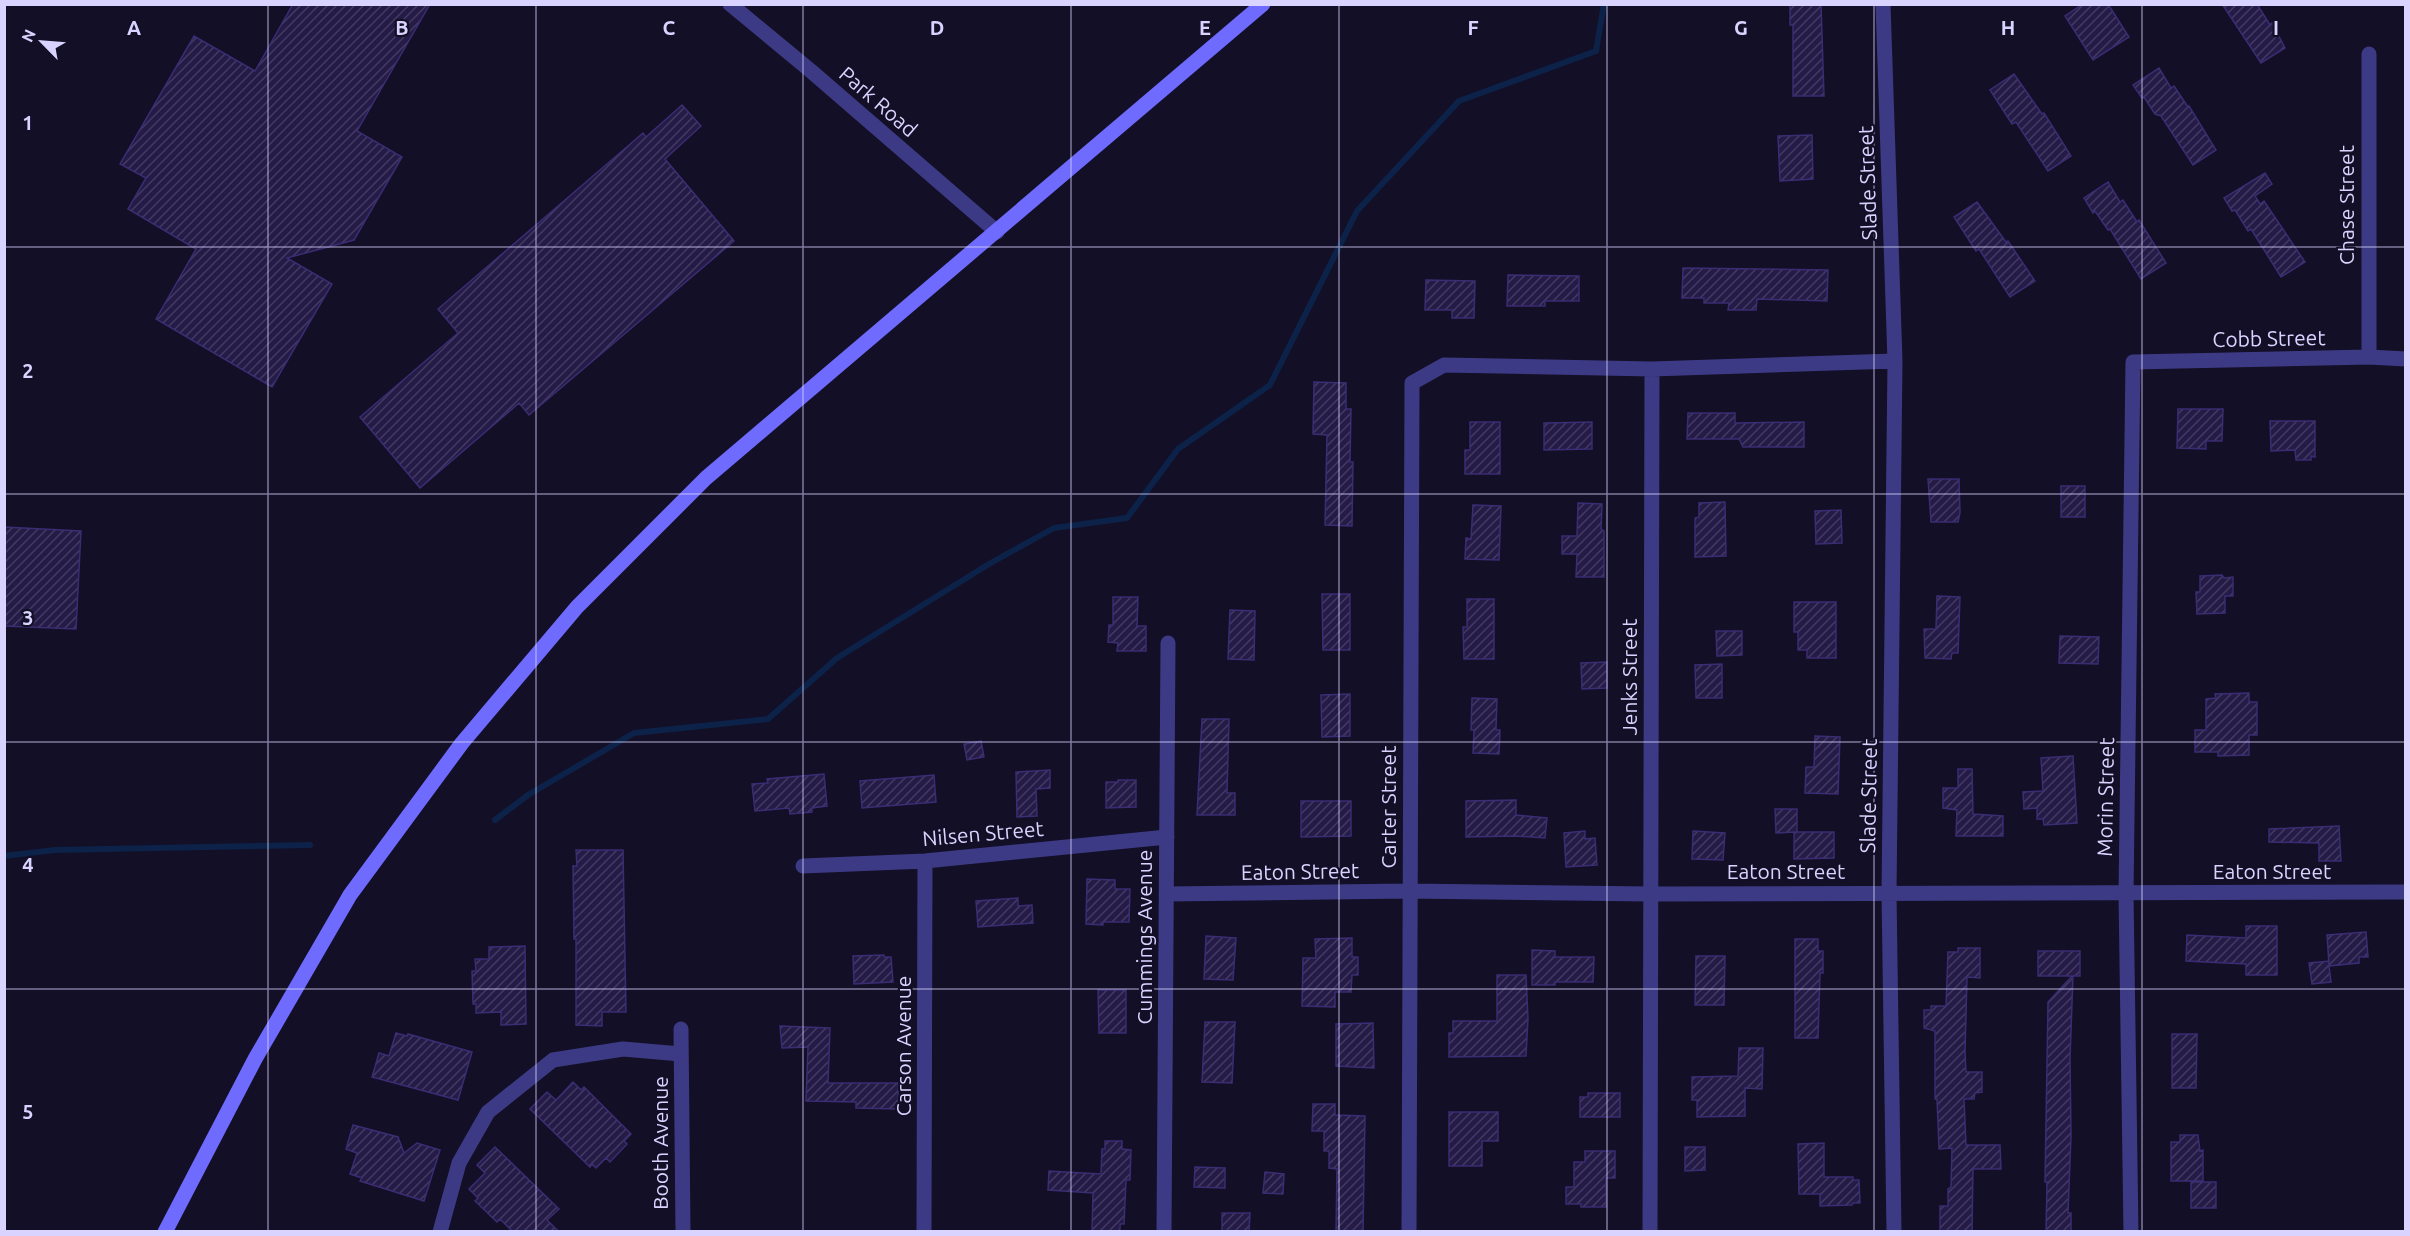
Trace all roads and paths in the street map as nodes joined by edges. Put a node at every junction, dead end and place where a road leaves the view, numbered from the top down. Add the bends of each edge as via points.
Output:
1 (730, 4) edge
2 (1263, 4) edge
3 (1883, 4) edge
4 (2368, 54) dead end
5 (997, 232) junction
6 (2368, 357) junction
7 (2406, 359) edge
8 (1894, 361) junction
9 (2133, 362) joint
10 (1652, 369) junction
11 (1168, 643) dead end
12 (1167, 837) junction
13 (926, 861) junction
14 (803, 866) dead end
15 (1409, 891) junction
16 (2406, 892) edge
17 (1889, 893) junction
18 (1166, 894) junction
19 (1650, 894) junction
20 (2126, 894) junction
21 (681, 1029) dead end
22 (681, 1054) junction
23 (165, 1232) edge
24 (440, 1232) edge
25 (683, 1232) edge
26 (924, 1232) edge
27 (1164, 1232) edge
28 (1409, 1232) edge
29 (1650, 1232) edge
30 (1894, 1232) edge
31 (2131, 1232) edge

1 - 5 street, Park Road
2 - 5 main road
3 - 8 street, Slade Street
4 - 6 street, Chase Street
5 - 23 main road via 706,478 577,607 462,743 350,895 255,1059
6 - 7 street, Cobb Street
6 - 9 street, Cobb Street
8 - 10 street
8 - 17 street, Slade Street
9 - 20 street, Morin Street
10 - 15 street, Carter Street via 1444,365 1412,383
10 - 19 street, Jenks Street
11 - 12 street, Cummings Avenue
12 - 13 street, Nilsen Street
12 - 18 street, Cummings Avenue
13 - 14 street, Nilsen Street
13 - 26 street, Carson Avenue
15 - 18 street, Eaton Street
15 - 19 street, Eaton Street
15 - 28 street, Carter Street
16 - 20 street, Eaton Street
17 - 19 street, Eaton Street
17 - 20 street, Eaton Street
17 - 30 street, Slade Street
18 - 27 street, Cummings Avenue
19 - 29 street, Jenks Street
20 - 31 street, Morin Street
21 - 22 street, Booth Avenue
22 - 24 street, Booth Avenue via 623,1049 554,1060 488,1112 459,1163
22 - 25 street, Booth Avenue

